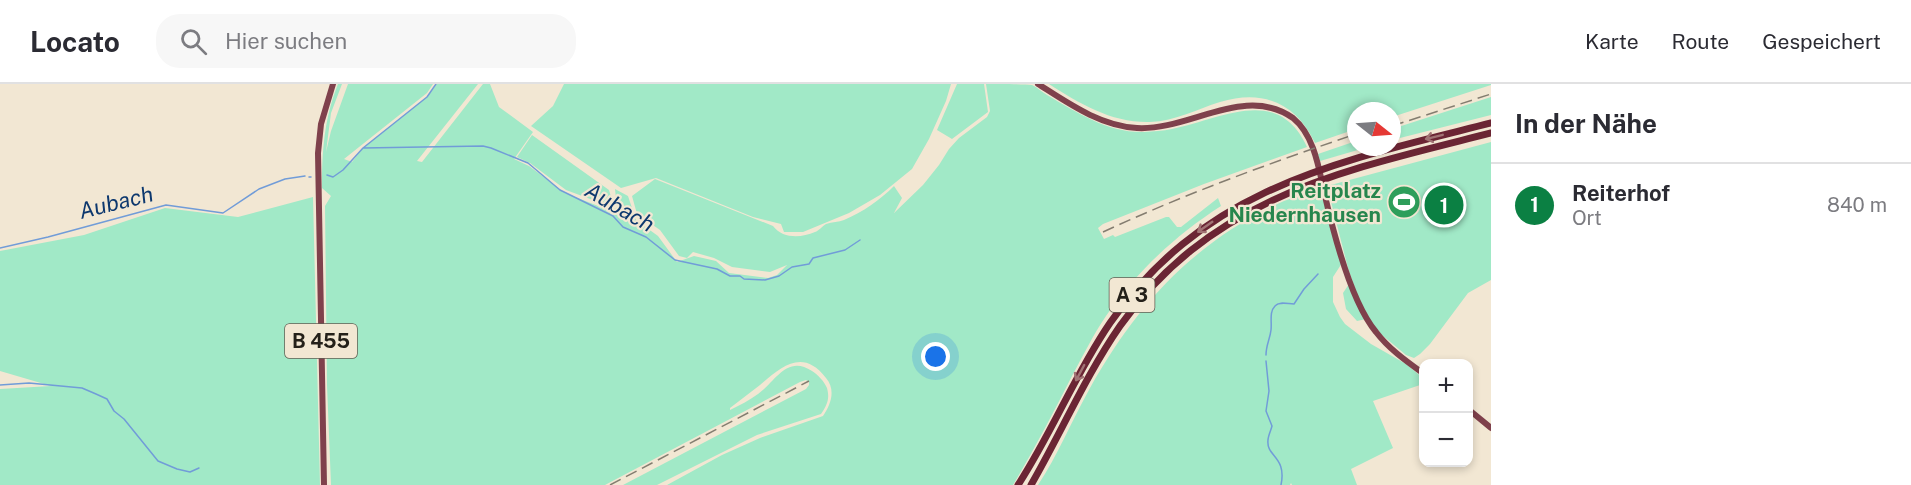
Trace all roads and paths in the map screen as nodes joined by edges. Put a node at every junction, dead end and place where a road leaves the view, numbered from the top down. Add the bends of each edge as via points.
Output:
1 (333, 84) edge
2 (1038, 84) edge
3 (1491, 123) edge
4 (1491, 133) edge
5 (1419, 370) edge
6 (1473, 413) edge
7 (1491, 428) edge
8 (324, 485) edge
9 (1018, 485) edge
10 (1031, 485) edge

1 - 8 main road, B 455 via 322,117 318,153
2 - 5 main road via 1097,118 1137,128 1160,127 1239,102 1267,104 1286,112 1300,124 1312,144 1346,270 1366,319 1393,351
3 -> 9 highway, A 3 via 1322,168 1267,190 1197,233 1150,274 1123,305 1100,338
4 - 10 highway, A 3 via 1316,181 1272,199 1187,253 1151,288 1108,344
6 - 7 main road

